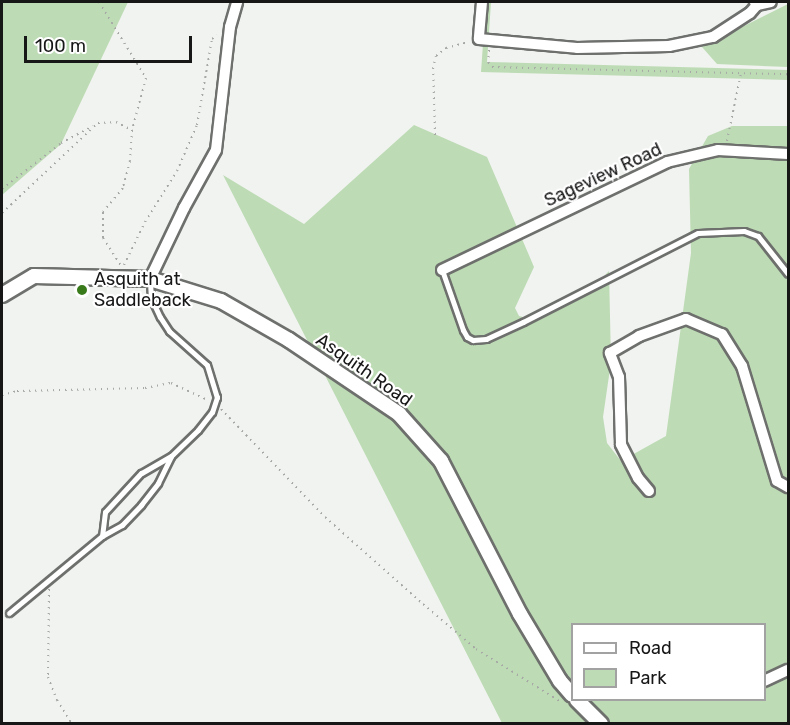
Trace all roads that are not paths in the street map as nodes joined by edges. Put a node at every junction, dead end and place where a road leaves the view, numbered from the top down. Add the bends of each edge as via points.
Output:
1 (237, 2) edge
2 (482, 2) edge
3 (771, 2) edge
4 (756, 3) edge
5 (789, 154) edge
6 (442, 270) joint
7 (789, 274) edge
8 (150, 279) junction
9 (2, 295) edge
10 (171, 456) junction
11 (789, 487) edge
12 (649, 491) dead end
13 (102, 536) junction
14 (9, 613) dead end
15 (789, 670) edge
16 (766, 681) edge
17 (567, 699) edge
18 (579, 701) edge
19 (601, 723) edge

1 - 8 street via 230,27 216,150
2 - 4 street via 485,40 577,48 669,46 713,37 750,13
3 - 4 street
5 - 6 street, Sageview Road via 725,150 667,162
6 - 7 lane via 466,337 473,340 486,339 523,322 698,233 744,231 758,237
8 - 9 street, Asquith Road via 34,276
8 - 10 lane via 151,298 160,317 207,365 217,397 198,430
8 - 17 street, Asquith Road via 221,301 289,340 399,414 441,461
10 - 13 lane via 158,483 141,505 122,525
10 - 13 lane via 141,473 105,513
11 - 12 street via 777,481 742,366 722,334 686,319 639,336 610,353 619,377 621,444
13 - 14 lane
15 - 16 street
18 - 19 street

